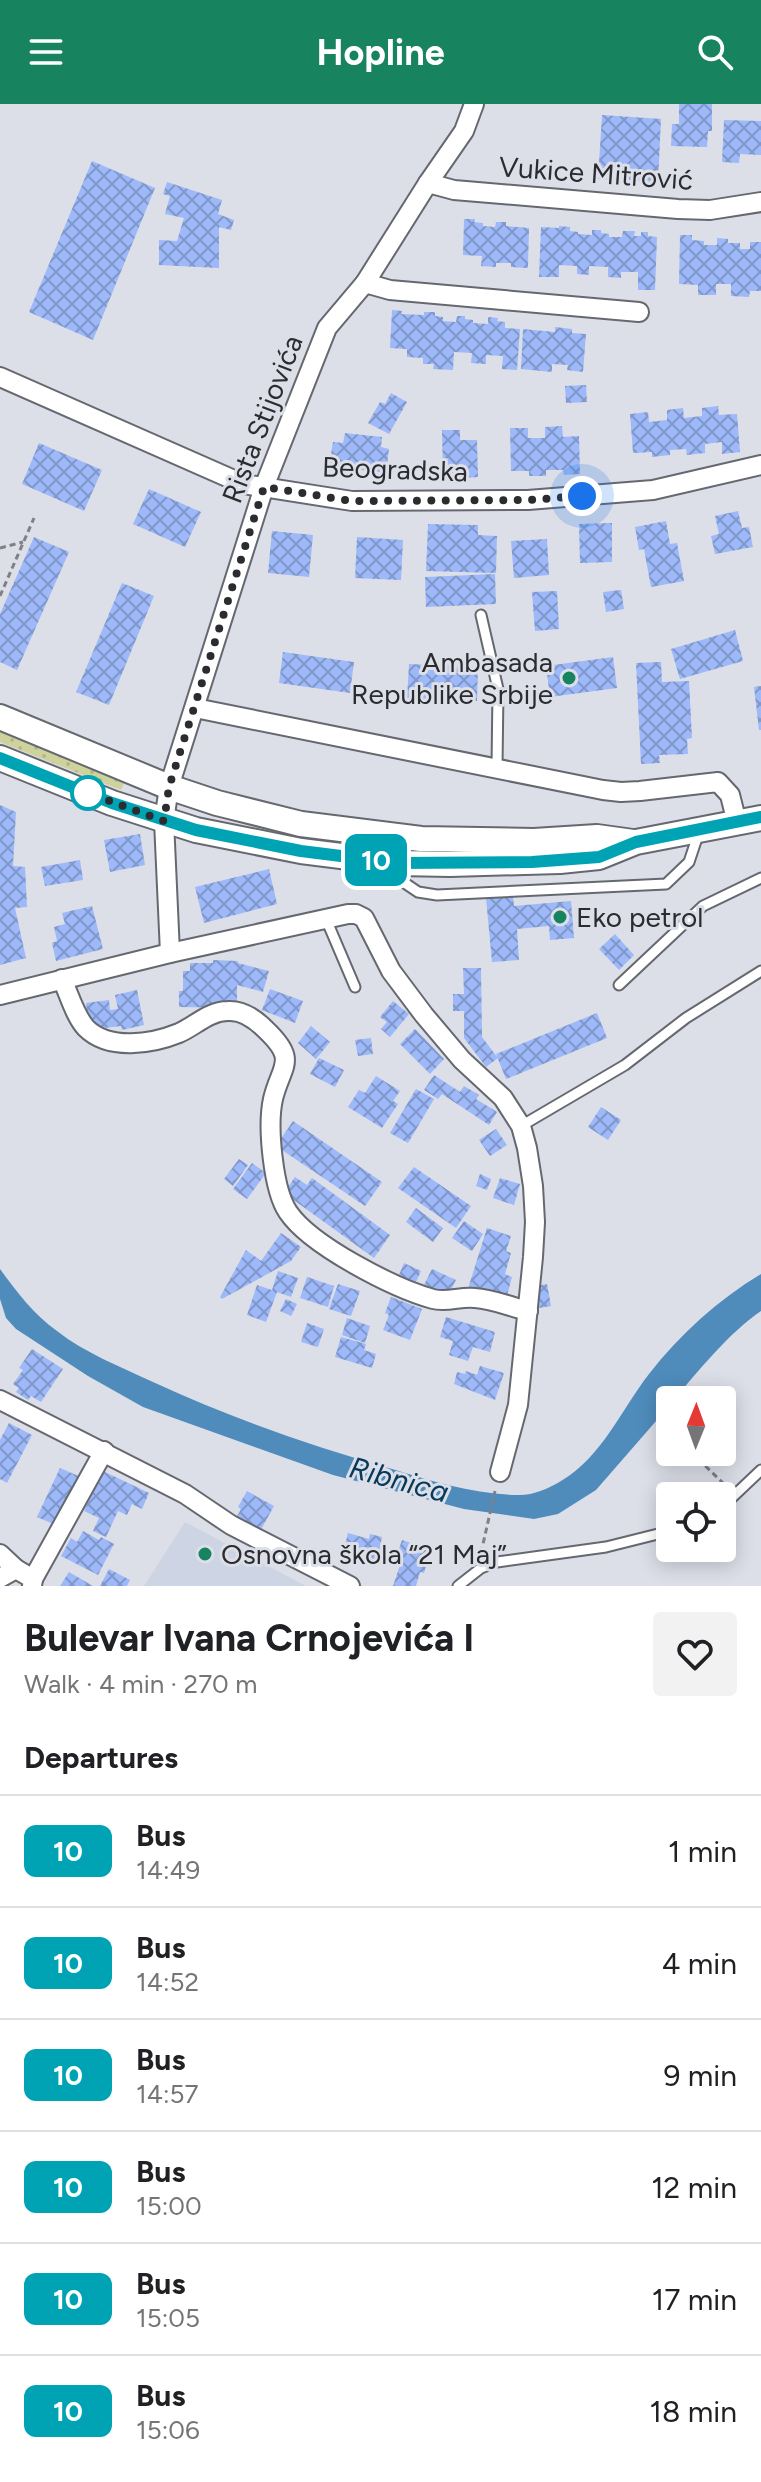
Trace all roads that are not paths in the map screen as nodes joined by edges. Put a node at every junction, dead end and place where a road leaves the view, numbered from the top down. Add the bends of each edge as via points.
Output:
1 (474, 104) edge
2 (428, 183) junction
3 (761, 202) edge
4 (365, 283) junction
5 (639, 312) dead end
6 (0, 377) edge
7 (761, 465) edge
8 (264, 487) junction
9 (481, 615) dead end
10 (195, 708) junction
11 (0, 717) edge
12 (0, 758) edge
13 (497, 768) junction
14 (169, 787) junction
15 (749, 820) edge
16 (164, 821) junction
17 (699, 831) junction
18 (636, 842) junction
19 (372, 860) junction
20 (761, 878) edge
21 (326, 919) junction
22 (170, 953) junction
23 (761, 971) edge
24 (62, 979) junction
25 (619, 985) dead end
26 (355, 987) dead end
27 (0, 995) edge
28 (521, 1126) junction
29 (528, 1311) junction
30 (0, 1400) edge
31 (104, 1451) junction
32 (761, 1470) edge
33 (500, 1472) road end
34 (736, 1496) edge
35 (656, 1534) edge
36 (0, 1554) edge
37 (20, 1578) edge
38 (350, 1586) edge
39 (458, 1586) edge

1 - 2 street, Rista Stijovića via 464,131
2 - 3 street, Vukice Mitrović via 454,190 678,209
2 - 4 street, Rista Stijovića
4 - 5 street via 390,290
4 - 8 street, Rista Stijovića via 327,328
6 - 8 street, Beogradska via 243,484
7 - 8 street, Beogradska via 653,490 528,500 352,501
8 - 10 street, Rista Stijovića
9 - 13 lane via 498,689
10 - 13 street
10 - 14 street, Rista Stijovića
11 - 14 main road
12 - 16 main road
13 - 15 street via 621,792 718,782
14 - 16 street, Rista Stijovića
14 - 18 main road via 251,813 378,835
15 - 17 main road
16 - 19 main road via 272,846
16 - 22 street, Rista Stijovića
17 - 18 main road
17 - 19 lane via 689,862 666,884 437,895 418,892
18 - 19 main road via 599,857 560,861
20 - 25 lane via 703,906
21 - 22 street
21 - 26 lane
21 - 28 street via 348,914 364,918 391,971 462,1060 503,1098
22 - 24 street
23 - 28 lane via 625,1065
24 - 27 street
24 - 29 street via 85,1027 108,1041 152,1041 227,1010 251,1018 284,1054 284,1072 271,1111 271,1148 280,1192 300,1225 364,1268 434,1299 474,1297
28 - 29 street via 535,1222
29 - 33 street via 518,1405
30 - 31 street
31 - 37 street
31 - 38 street
32 - 34 lane
35 - 39 lane via 497,1562
36 - 37 street

